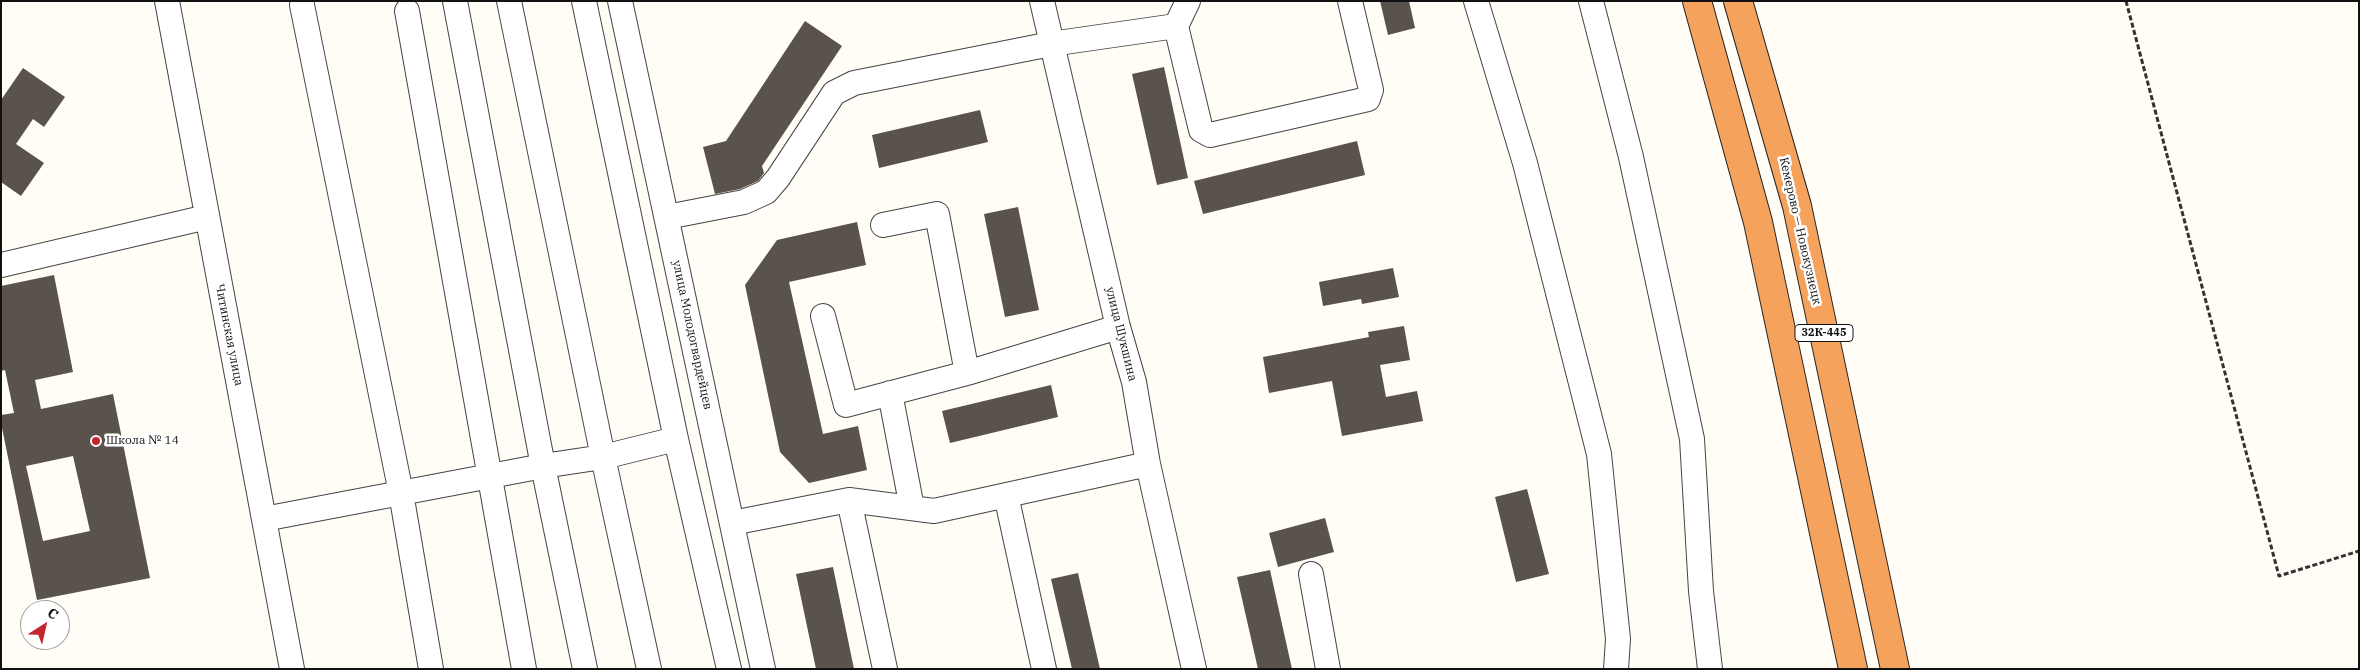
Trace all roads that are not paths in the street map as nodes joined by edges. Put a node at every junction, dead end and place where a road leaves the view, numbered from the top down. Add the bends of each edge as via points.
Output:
1 (167, 1) edge
2 (455, 1) edge
3 (509, 1) edge
4 (584, 1) edge
5 (620, 1) edge
6 (1042, 1) edge
7 (1188, 1) edge
8 (1350, 1) edge
9 (1476, 1) edge
10 (1591, 1) edge
11 (1697, 1) edge
12 (1738, 1) edge
13 (302, 6) dead end
14 (407, 11) dead end
15 (1176, 26) junction
16 (1051, 44) junction
17 (207, 217) junction
18 (667, 217) junction
19 (883, 225) dead end
20 (1, 265) edge
21 (823, 316) dead end
22 (1118, 327) junction
23 (967, 374) junction
24 (890, 393) junction
25 (676, 439) junction
26 (602, 457) junction
27 (1148, 464) junction
28 (543, 466) junction
29 (491, 476) junction
30 (401, 493) junction
31 (1006, 495) junction
32 (849, 500) junction
33 (912, 508) junction
34 (264, 519) junction
35 (732, 523) junction
36 (1311, 574) dead end
37 (292, 669) edge
38 (431, 669) edge
39 (524, 669) edge
40 (585, 669) edge
41 (650, 669) edge
42 (729, 669) edge
43 (763, 669) edge
44 (885, 669) edge
45 (1044, 669) edge
46 (1194, 669) edge
47 (1328, 669) edge
48 (1616, 669) edge
49 (1710, 669) edge
50 (1853, 669) edge
51 (1896, 669) edge

1 - 17 street, Читинская улица
2 - 28 street
3 - 26 street
4 - 25 street
5 - 18 street, улица Молодогвардейцев
6 - 16 street, улица Шукшина
7 - 15 street
8 - 15 street via 1371,90 1368,100 1210,135 1201,130
9 - 48 street via 1526,163 1599,454 1618,639
10 - 49 street via 1631,157 1691,431 1701,591
11 - 50 highway, 32К-445 via 1758,222
12 - 51 highway, Кемерово — Новокузнецк / 32К-445 via 1796,206
13 - 30 street
14 - 29 street
15 - 16 street
16 - 18 street via 854,83 834,93 766,192 744,202
16 - 22 street, улица Шукшина
17 - 20 street
17 - 34 street, Читинская улица
18 - 35 street, улица Молодогвардейцев
19 - 23 street via 937,214
21 - 24 street via 846,405
22 - 23 street
22 - 27 street, улица Шукшина via 1134,382
23 - 24 street
24 - 33 street
25 - 26 street
25 - 42 street
26 - 28 street
26 - 41 street
27 - 31 street
27 - 46 street, улица Шукшина
28 - 29 street
28 - 40 street
29 - 30 street
29 - 39 street
30 - 34 street
30 - 38 street
31 - 33 street via 934,511
31 - 45 street
32 - 33 street
32 - 35 street
32 - 44 street
34 - 37 street, Читинская улица
35 - 43 street, улица Молодогвардейцев
36 - 47 street

